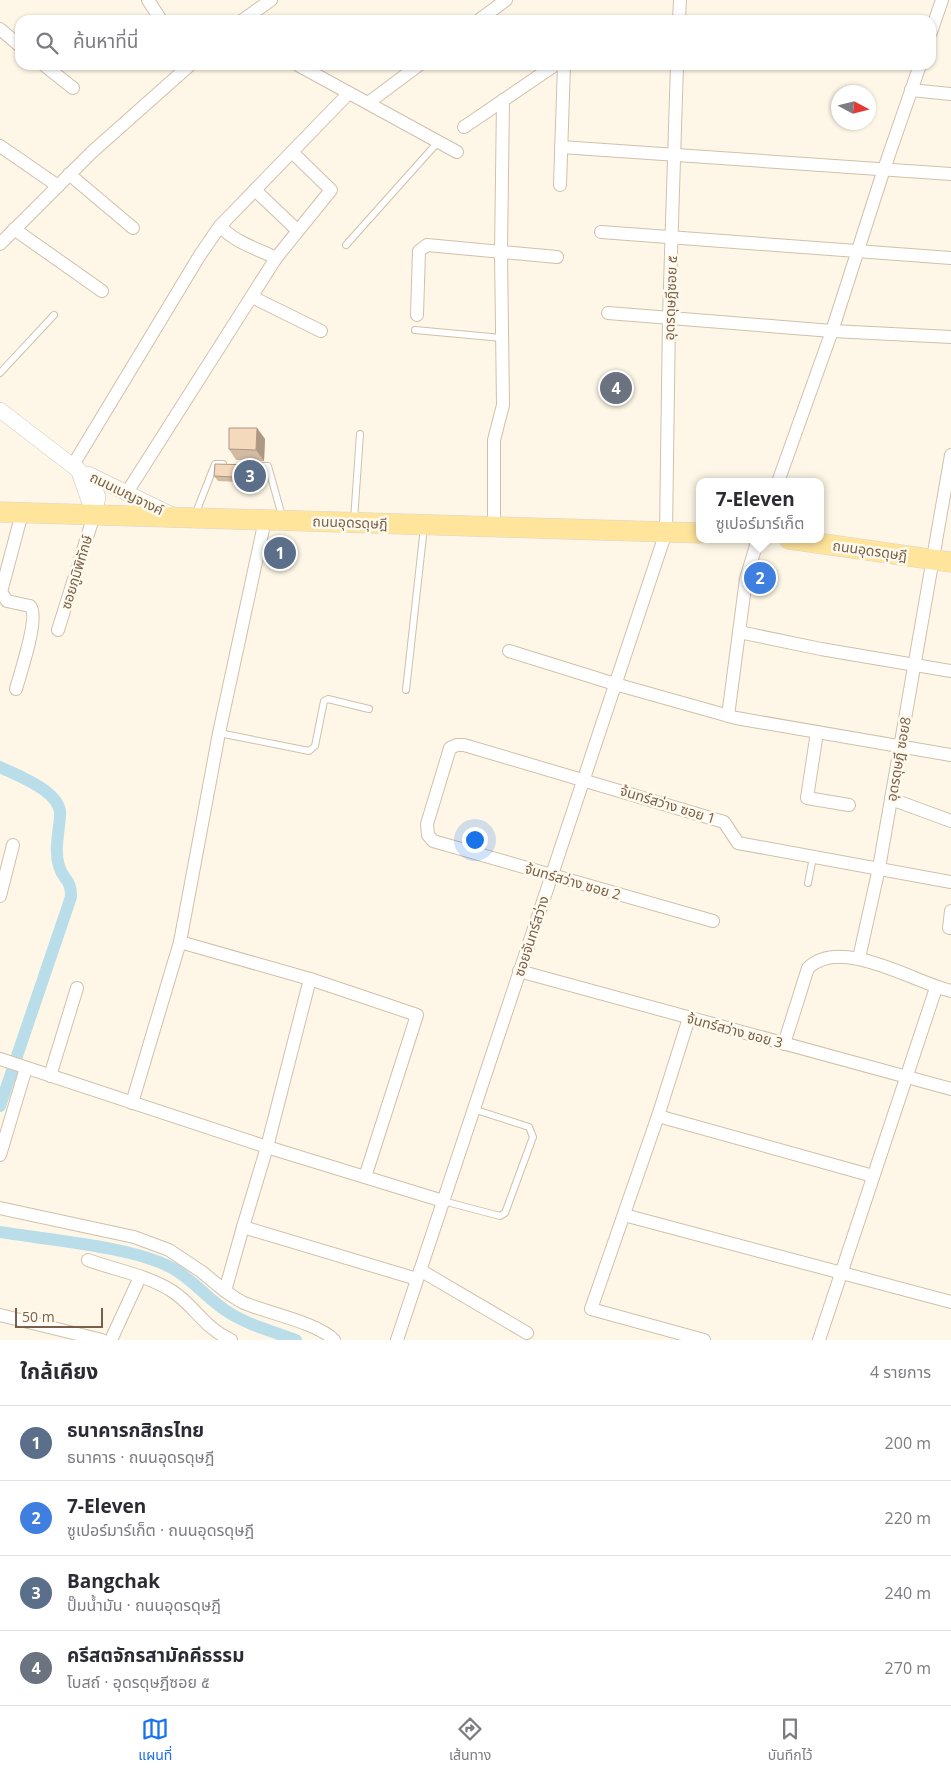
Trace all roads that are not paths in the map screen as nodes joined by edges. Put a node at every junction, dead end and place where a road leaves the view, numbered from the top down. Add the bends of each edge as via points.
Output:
1 (148, 0) edge
2 (271, 0) edge
3 (506, 0) edge
4 (680, 0) edge
5 (944, 7) edge
6 (158, 15) edge
7 (250, 15) edge
8 (486, 15) edge
9 (679, 15) edge
10 (936, 22) edge
11 (0, 30) edge
12 (15, 42) edge
13 (50, 70) edge
14 (184, 70) edge
15 (307, 70) edge
16 (412, 70) edge
17 (548, 70) edge
18 (564, 70) edge
19 (678, 70) edge
20 (918, 70) edge
21 (73, 88) dead end
22 (911, 90) junction
23 (349, 93) junction
24 (951, 94) edge
25 (503, 100) junction
26 (368, 103) junction
27 (464, 127) dead end
28 (438, 142) junction
29 (0, 146) edge
30 (561, 147) junction
31 (292, 152) junction
32 (457, 152) dead end
33 (674, 154) junction
34 (884, 169) junction
35 (69, 174) junction
36 (951, 174) edge
37 (560, 185) dead end
38 (58, 186) junction
39 (255, 190) junction
40 (220, 226) junction
41 (133, 228) dead end
42 (14, 229) junction
43 (297, 230) junction
44 (601, 232) dead end
45 (672, 238) junction
46 (0, 244) edge
47 (346, 245) dead end
48 (859, 251) junction
49 (500, 252) junction
50 (276, 258) junction
51 (556, 258) dead end
52 (951, 258) edge
53 (102, 292) dead end
54 (252, 297) junction
55 (608, 312) dead end
56 (54, 315) dead end
57 (417, 315) dead end
58 (669, 317) junction
59 (415, 330) dead end
60 (321, 331) dead end
61 (832, 331) junction
62 (951, 337) edge
63 (502, 338) junction
64 (0, 373) edge
65 (0, 410) edge
66 (360, 434) dead end
67 (951, 455) edge
68 (232, 465) edge
69 (241, 465) edge
70 (75, 467) junction
71 (779, 478) edge
72 (126, 494) junction
73 (0, 512) edge
74 (22, 513) junction
75 (94, 515) junction
76 (185, 517) junction
77 (274, 520) junction
78 (354, 522) junction
79 (425, 524) junction
80 (494, 526) junction
81 (666, 532) junction
82 (696, 533) edge
83 (757, 543) edge
84 (818, 543) edge
85 (942, 560) edge
86 (58, 630) dead end
87 (739, 632) junction
88 (509, 651) dead end
89 (916, 664) junction
90 (951, 671) edge
91 (615, 684) junction
92 (16, 689) dead end
93 (406, 690) dead end
94 (369, 709) dead end
95 (728, 716) junction
96 (817, 732) junction
97 (220, 733) junction
98 (900, 746) junction
99 (951, 755) edge
100 (584, 778) junction
101 (891, 799) junction
102 (849, 805) dead end
103 (951, 821) edge
104 (433, 841) joint
105 (14, 845) dead end
106 (813, 857) junction
107 (879, 868) junction
108 (551, 876) junction
109 (951, 882) edge
110 (808, 883) dead end
111 (0, 896) edge
112 (951, 911) edge
113 (713, 921) dead end
114 (949, 928) dead end
115 (180, 942) junction
116 (859, 958) junction
117 (519, 972) junction
118 (310, 979) junction
119 (76, 988) dead end
120 (936, 988) junction
121 (951, 991) edge
122 (689, 1018) junction
123 (784, 1044) junction
124 (3, 1060) edge
125 (23, 1067) junction
126 (50, 1076) junction
127 (906, 1077) junction
128 (951, 1089) edge
129 (132, 1103) junction
130 (474, 1109) junction
131 (658, 1116) junction
132 (267, 1147) junction
133 (0, 1155) edge
134 (873, 1176) junction
135 (365, 1177) junction
136 (443, 1201) junction
137 (0, 1208) edge
138 (624, 1215) junction
139 (243, 1227) junction
140 (88, 1260) dead end
141 (842, 1271) junction
142 (418, 1275) junction
143 (140, 1277) junction
144 (224, 1291) junction
145 (951, 1302) edge
146 (0, 1315) edge
147 (527, 1334) dead end
148 (401, 1338) edge
149 (102, 1340) edge
150 (111, 1340) edge
151 (231, 1340) edge
152 (334, 1340) edge
153 (704, 1340) edge
154 (819, 1340) edge

1 - 6 street
2 - 7 street
3 - 8 street
4 - 9 street
5 - 10 street
11 - 12 street
13 - 21 street
14 - 35 street
15 - 23 street
16 - 26 street
17 - 25 street
18 - 30 street
19 - 33 street, อุดรดุษฎีซอย ๕
20 - 22 street
22 - 24 street
22 - 34 street
23 - 26 street
23 - 31 street
25 - 27 street
25 - 49 street
26 - 28 street
28 - 32 street
28 - 47 lane
29 - 38 street
30 - 33 street
30 - 37 street
31 - 39 street
31 - 43 street via 331,190
33 - 34 street
33 - 45 street, อุดรดุษฎีซอย ๕
34 - 36 street
34 - 48 street
35 - 38 street
35 - 41 street
38 - 42 street
39 - 40 street
39 - 43 street
40 - 50 street via 226,233
40 - 70 street
42 - 46 street
42 - 53 street
43 - 50 street
44 - 45 street
45 - 48 street
45 - 58 street, อุดรดุษฎีซอย ๕
48 - 52 street
48 - 61 street
49 - 51 street
49 - 57 street via 427,245 419,251
49 - 63 street
50 - 54 street
54 - 60 street
54 - 72 street
55 - 58 street
56 - 64 lane
58 - 61 street
58 - 81 street, อุดรดุษฎีซอย ๕
59 - 63 lane
61 - 62 street
61 - 71 street
63 - 80 street via 503,405 494,440
65 - 70 street, ถนนเบญจางค์
66 - 78 lane
67 - 85 street, อุดรดุษฎี ซอย8
68 - 76 lane via 215,464
69 - 77 lane via 268,466
70 - 72 street, ถนนเบญจางค์
70 - 75 street, ถนนเบญจางค์ via 90,480 97,493
72 - 76 street, ถนนเบญจางค์
73 - 74 main road, ถนนอุดรดุษฎี
74 - 75 main road, ถนนอุดรดุษฎี
74 - 92 street via 1,592 7,601 30,606 33,612
75 - 76 main road, ถนนอุดรดุษฎี
75 - 86 street, ซอยภูมิพิทักษ์
76 - 77 main road, ถนนอุดรดุษฎี
77 - 78 main road, ถนนอุดรดุษฎี
77 - 97 street
78 - 79 main road, ถนนอุดรดุษฎี
79 - 80 main road, ถนนอุดรดุษฎี
79 - 93 lane
80 - 81 main road, ถนนอุดรดุษฎี
81 - 82 main road, ถนนอุดรดุษฎี
81 - 91 street, ซอยจันทร์สว่าง
83 - 87 street via 746,579
84 - 85 main road, ถนนอุดรดุษฎี
85 - 89 street, อุดรดุษฎี ซอย8
87 - 89 street
87 - 95 street
88 - 91 street
89 - 90 street
89 - 98 street, อุดรดุษฎี ซอย8
91 - 95 street
91 - 100 street, ซอยจันทร์สว่าง
94 - 97 lane via 328,699 324,701 315,746 309,751
95 - 96 street
96 - 98 street
96 - 102 street via 807,798
97 - 115 street
98 - 99 street
98 - 101 street, อุดรดุษฎี ซอย8
100 - 104 street, จ้นทร์สว่าง ซอย 1 via 457,744 450,748 427,824 428,835
100 - 106 street, จ้นทร์สว่าง ซอย 1 via 724,822 738,844
100 - 108 street, ซอยจันทร์สว่าง
101 - 103 street
101 - 107 street, อุดรดุษฎี ซอย8
104 - 108 street, จ้นทร์สว่าง ซอย 2
105 - 111 street
106 - 107 street, จ้นทร์สว่าง ซอย 1
106 - 110 lane
107 - 109 street, จ้นทร์สว่าง ซอย 1
107 - 116 street, อุดรดุษฎี ซอย8
108 - 113 street, จ้นทร์สว่าง ซอย 2
108 - 117 street, ซอยจันทร์สว่าง
112 - 114 street
115 - 118 street
115 - 129 street
116 - 120 street
116 - 123 street via 824,958 808,968
117 - 122 street, จ้นทร์สว่าง ซอย 3
117 - 130 street, ซอยจันทร์สว่าง
118 - 132 street
118 - 135 street via 417,1015
119 - 126 street
120 - 121 street
120 - 127 street
122 - 123 street, จ้นทร์สว่าง ซอย 3
122 - 131 street
123 - 127 street, จ้นทร์สว่าง ซอย 3
124 - 125 street
125 - 126 street
125 - 133 street
126 - 129 street
127 - 128 street, จ้นทร์สว่าง ซอย 3
127 - 134 street
129 - 132 street
130 - 136 street, ซอยจันทร์สว่าง
130 - 136 lane via 529,1126 533,1137 505,1213 500,1216
131 - 134 street
131 - 138 street
132 - 135 street
132 - 139 street
134 - 141 street
135 - 136 street
136 - 142 street, ซอยจันทร์สว่าง
137 - 144 street via 134,1237 169,1250
138 - 141 street
138 - 153 street via 591,1309
139 - 142 street
139 - 144 street
140 - 143 street
141 - 145 street
141 - 154 street
142 - 147 street
142 - 148 street, ซอยจันทร์สว่าง
143 - 150 street
143 - 151 street via 174,1292 212,1329
144 - 152 street
146 - 149 street

